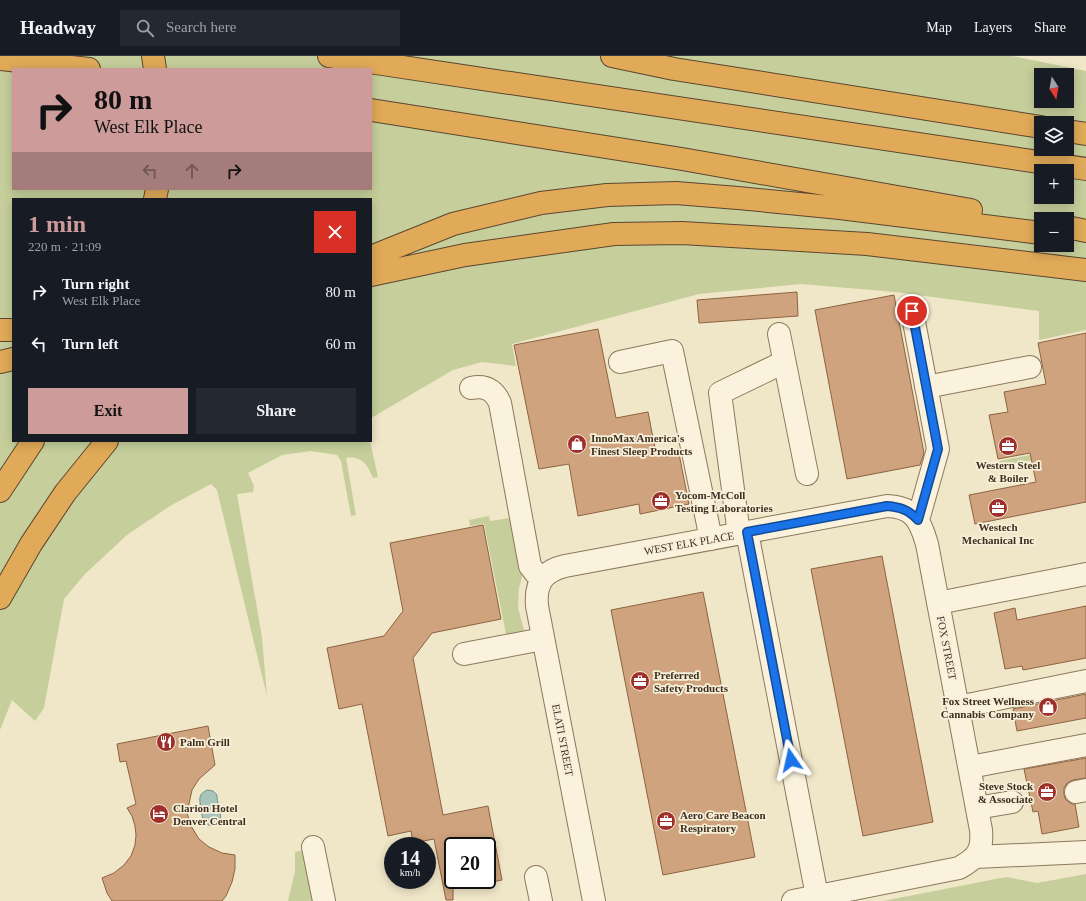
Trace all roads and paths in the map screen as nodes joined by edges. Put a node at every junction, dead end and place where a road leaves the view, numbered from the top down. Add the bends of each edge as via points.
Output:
1 (153, 56) edge
2 (329, 56) edge
3 (612, 56) edge
4 (694, 56) edge
5 (0, 59) edge
6 (80, 68) edge
7 (155, 68) edge
8 (822, 92) junction
9 (372, 110) edge
10 (1034, 125) edge
11 (1074, 132) edge
12 (1086, 134) edge
13 (1086, 169) edge
14 (1034, 222) edge
15 (1074, 228) edge
16 (1086, 231) edge
17 (1034, 232) edge
18 (1074, 237) edge
19 (1086, 239) edge
20 (373, 270) edge
21 (1086, 270) edge
22 (912, 311) dead end
23 (0, 330) edge
24 (12, 330) edge
25 (779, 334) dead end
26 (12, 359) edge
27 (0, 362) edge
28 (620, 362) dead end
29 (784, 362) junction
30 (1030, 366) dead end
31 (926, 387) junction
32 (471, 388) dead end
33 (32, 442) edge
34 (106, 442) edge
35 (807, 474) dead end
36 (0, 490) edge
37 (915, 516) junction
38 (743, 533) junction
39 (711, 539) junction
40 (1086, 574) edge
41 (541, 580) junction
42 (0, 598) edge
43 (938, 603) junction
44 (543, 640) junction
45 (464, 654) dead end
46 (1086, 681) edge
47 (958, 707) junction
48 (1086, 745) edge
49 (970, 768) junction
50 (1012, 802) dead end
51 (977, 808) junction
52 (313, 847) dead end
53 (1086, 852) edge
54 (975, 857) junction
55 (536, 877) dead end
56 (817, 896) junction
57 (324, 901) edge
58 (541, 901) edge
59 (594, 901) edge
60 (793, 901) edge

1 - 7 highway
2 - 13 highway
3 - 8 highway via 674,69
4 - 8 highway
5 - 6 highway
8 - 10 highway
9 - 14 highway via 682,159
11 - 12 highway
15 - 16 highway
17 - 20 highway via 738,198 676,194 607,196 541,203 453,224
18 - 19 highway
20 - 21 highway via 606,235 682,234 867,244
22 - 31 street
23 - 24 highway
25 - 29 street
26 - 27 highway
28 - 39 street via 672,351
29 - 35 street
29 - 38 street via 720,393
30 - 31 street
31 - 37 street via 938,449
32 - 41 street via 486,387 497,396 500,403 530,566
33 - 36 highway
34 - 42 highway via 65,493 31,544
37 - 38 street, WEST ELK PLACE via 896,507 887,506
37 - 43 street, FOX STREET via 927,544
38 - 39 street, WEST ELK PLACE
38 - 56 street
39 - 41 street, WEST ELK PLACE via 556,568
40 - 43 street
41 - 44 street, ELATI STREET via 536,596
43 - 47 street, FOX STREET
44 - 45 street
44 - 59 street, ELATI STREET
46 - 47 street
47 - 49 street, FOX STREET
48 - 49 street
49 - 51 street, FOX STREET
50 - 51 street
51 - 54 street, FOX STREET via 982,839
52 - 57 street
53 - 54 street
54 - 56 street via 953,870
55 - 58 street
56 - 60 street

